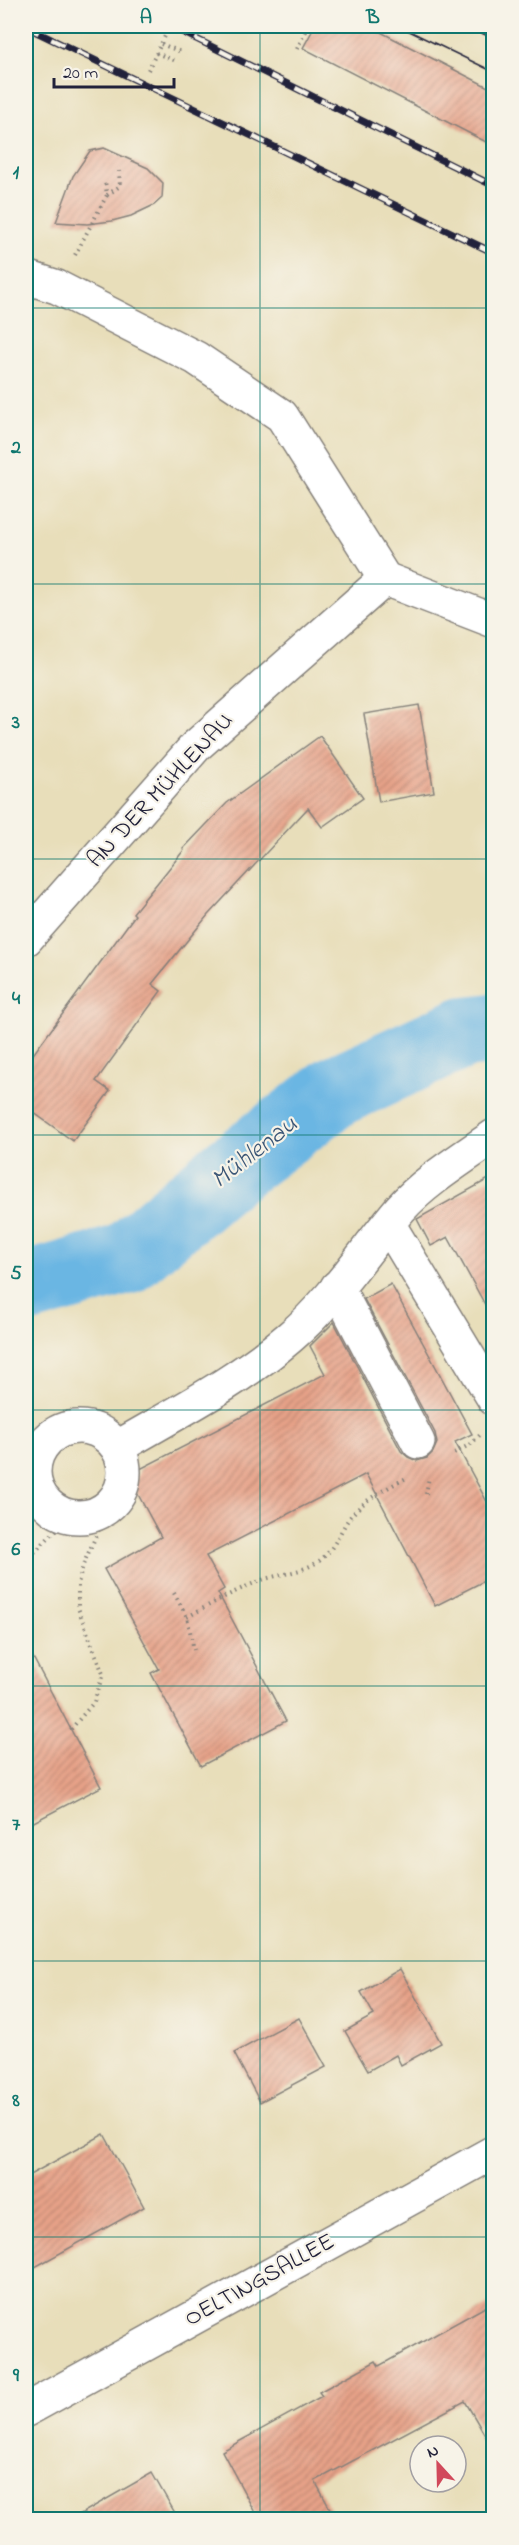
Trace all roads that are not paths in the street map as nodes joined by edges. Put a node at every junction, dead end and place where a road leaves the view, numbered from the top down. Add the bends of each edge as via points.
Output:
1 (26, 277) edge
2 (384, 579) junction
3 (494, 621) edge
4 (26, 939) edge
5 (494, 1136) edge
6 (389, 1225) junction
7 (337, 1287) junction
8 (490, 1414) edge
9 (36, 1438) edge
10 (418, 1442) dead end
11 (118, 1448) junction
12 (494, 2152) edge
13 (26, 2410) edge

1 - 2 street via 57,287 196,358 282,416
2 - 3 street
2 - 4 street, AN DER MÜHLENAU via 196,746
5 - 6 street via 448,1168 401,1208
6 - 7 street
6 - 8 street
7 - 10 street
7 - 11 street via 292,1336 259,1361
9 - 11 street via 80,1426 108,1436
9 - 11 street via 41,1445 33,1474 36,1488 43,1501 63,1515 84,1517 111,1504 122,1484 123,1462
12 - 13 street, OELTINGSALLEE

